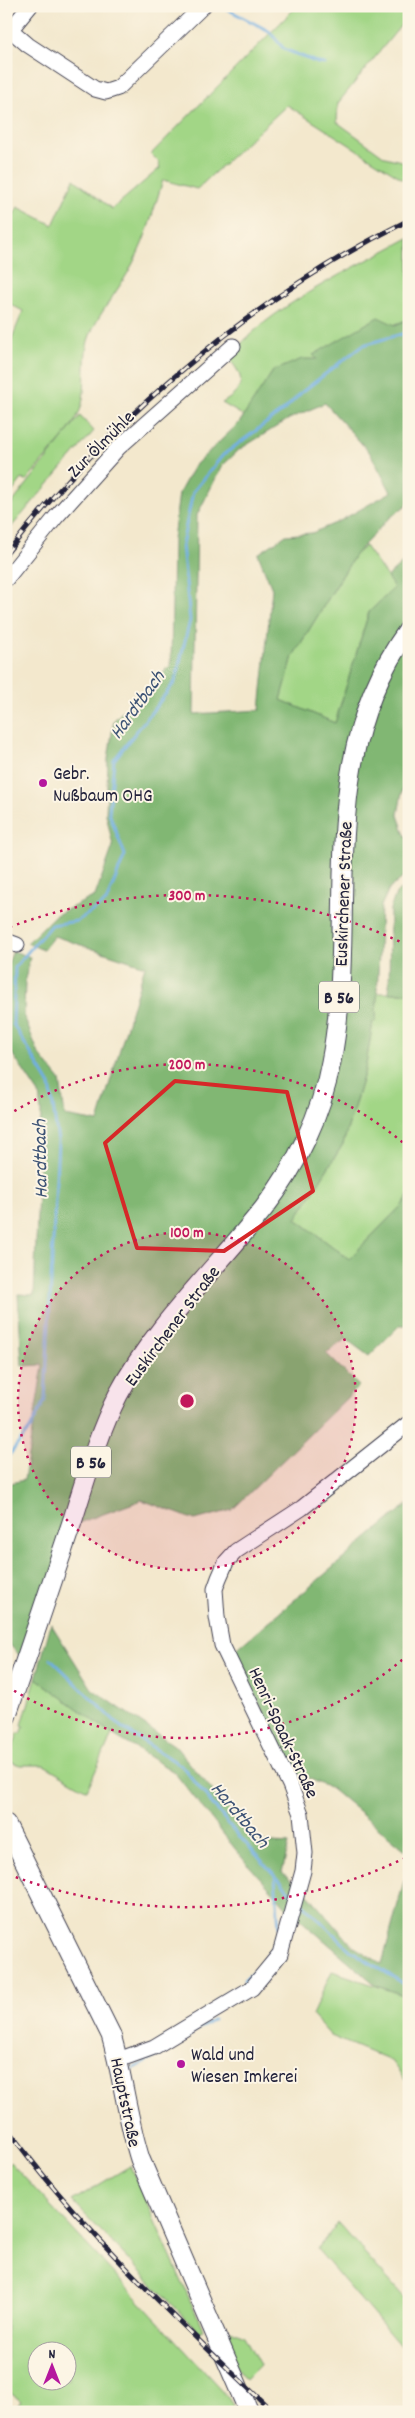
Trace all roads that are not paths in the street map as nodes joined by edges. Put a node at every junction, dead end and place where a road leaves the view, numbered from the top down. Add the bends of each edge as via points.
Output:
1 (30, 6) edge
2 (203, 6) edge
3 (8, 30) edge
4 (233, 346) dead end
5 (6, 579) edge
6 (409, 629) edge
7 (409, 1423) edge
8 (6, 1716) edge
9 (6, 1824) edge
10 (118, 2060) junction
11 (249, 2412) edge

1 - 3 street
2 - 3 street via 118,88 106,92 95,89
4 - 5 street, Zur Ölmühle via 118,448
6 - 8 main road, Euskirchener Straße / B 56 via 367,708 349,776 344,816 338,1013 331,1064 317,1111 296,1157 266,1205 165,1326 117,1397 97,1445
7 - 10 street, Henri-Spaak-Straße via 302,1508 236,1551 226,1562 215,1589 222,1645 302,1814 305,1853 299,1884 280,1954 252,1988 154,2047
9 - 10 main road, Hauptstraße via 111,2035
10 - 11 main road, Hauptstraße via 129,2125 140,2159

